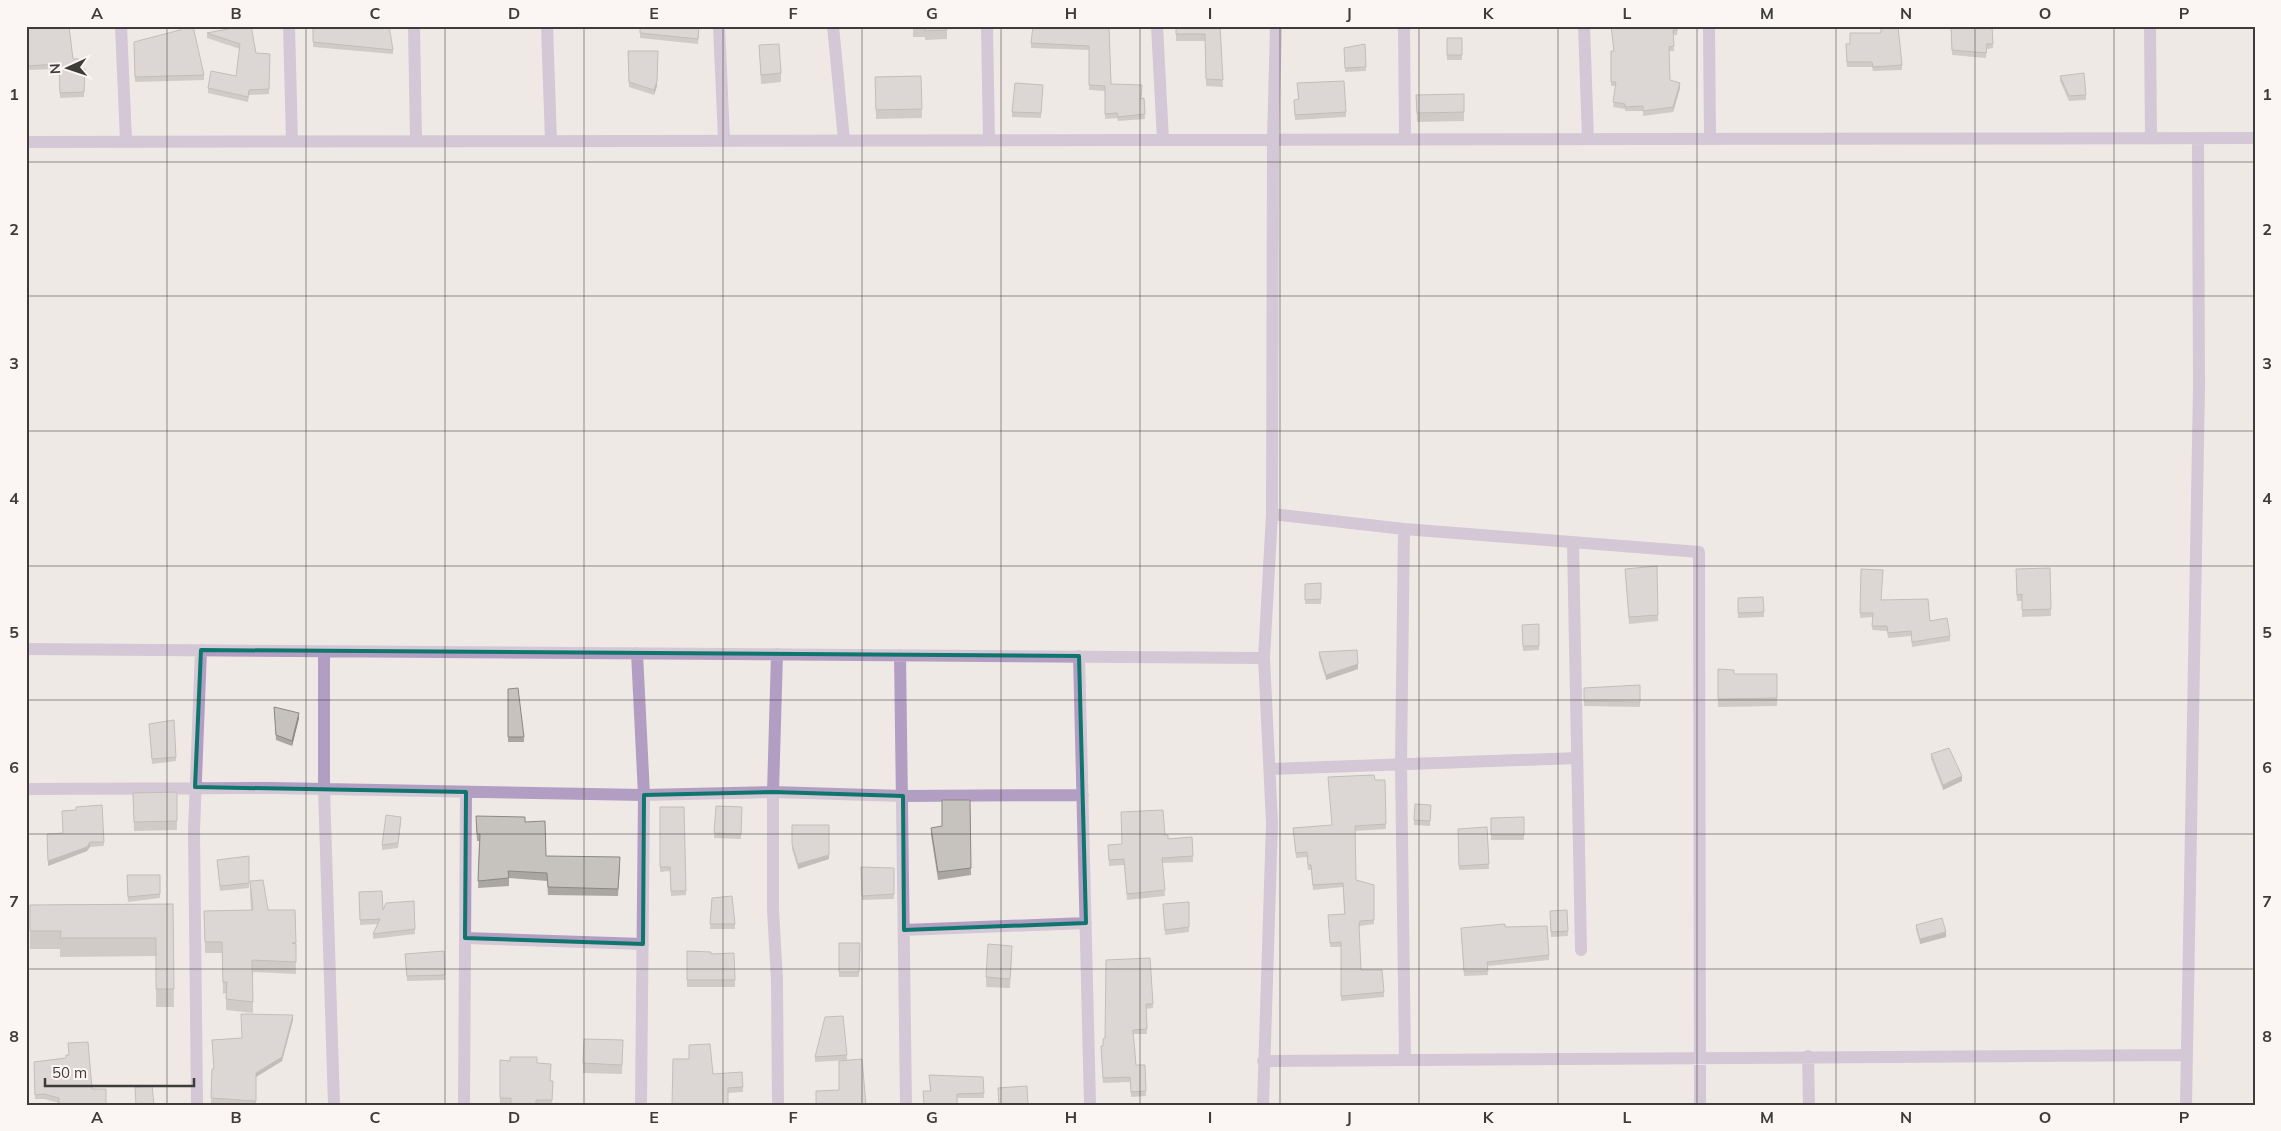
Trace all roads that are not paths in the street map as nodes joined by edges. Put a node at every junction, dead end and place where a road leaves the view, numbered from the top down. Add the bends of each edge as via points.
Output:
1 (121, 26) edge
2 (289, 26) edge
3 (414, 26) edge
4 (547, 26) edge
5 (719, 26) edge
6 (833, 26) edge
7 (986, 26) edge
8 (1157, 26) edge
9 (1276, 26) edge
10 (1404, 26) edge
11 (1584, 26) edge
12 (1709, 26) edge
13 (2150, 26) edge
14 (2151, 138) junction
15 (2198, 138) junction
16 (2255, 138) edge
17 (1405, 139) junction
18 (1588, 139) junction
19 (1710, 139) junction
20 (724, 140) junction
21 (844, 140) junction
22 (989, 140) junction
23 (1162, 140) junction
24 (1273, 140) junction
25 (292, 141) junction
26 (416, 141) junction
27 (551, 141) junction
28 (26, 142) edge
29 (126, 142) junction
30 (1272, 514) junction
31 (1404, 529) junction
32 (1573, 544) junction
33 (26, 648) edge
34 (201, 650) junction
35 (324, 651) junction
36 (637, 653) junction
37 (777, 654) junction
38 (900, 655) junction
39 (1080, 656) junction
40 (1264, 658) junction
41 (1577, 758) junction
42 (1401, 764) junction
43 (1270, 770) junction
44 (195, 787) junction
45 (26, 789) edge
46 (324, 789) junction
47 (466, 792) junction
48 (773, 792) junction
49 (644, 795) junction
50 (1083, 795) junction
51 (903, 796) junction
52 (1086, 923) junction
53 (904, 930) junction
54 (465, 938) junction
55 (643, 944) junction
56 (1581, 950) dead end
57 (2187, 1055) junction
58 (1808, 1056) junction
59 (1700, 1057) junction
60 (1405, 1060) junction
61 (1263, 1061) junction
62 (197, 1105) edge
63 (334, 1105) edge
64 (464, 1105) edge
65 (641, 1105) edge
66 (778, 1105) edge
67 (906, 1105) edge
68 (1090, 1105) edge
69 (1263, 1105) edge
70 (1700, 1105) edge
71 (1809, 1105) edge
72 (2186, 1105) edge

1 - 29 street
2 - 25 street
3 - 26 street
4 - 27 street
5 - 20 street
6 - 21 street
7 - 22 street
8 - 23 street
9 - 24 street
10 - 17 street
11 - 18 street
12 - 19 street
13 - 14 street
14 - 15 street
14 - 19 street
15 - 16 street
15 - 57 street via 2199,387
17 - 18 street
17 - 24 street
18 - 19 street
20 - 21 street
20 - 27 street
21 - 22 street
22 - 23 street
23 - 24 street
24 - 30 street
25 - 26 street
25 - 29 street
26 - 27 street
28 - 29 street
30 - 31 street
30 - 40 street
31 - 32 street
31 - 42 street
32 - 41 street
32 - 59 street via 1699,552
33 - 34 street
34 - 35 street
34 - 44 street
35 - 36 street
35 - 46 street
36 - 37 street
36 - 49 street
37 - 38 street
37 - 48 street
38 - 39 street
38 - 51 street
39 - 40 street
39 - 50 street
40 - 43 street
41 - 42 street
41 - 56 street
42 - 43 street
42 - 60 street
43 - 61 street via 1272,833
44 - 45 street
44 - 46 street
44 - 62 street
46 - 47 street
46 - 63 street
47 - 49 street
47 - 54 street
48 - 49 street
48 - 51 street
48 - 66 street
49 - 55 street
50 - 51 street
50 - 52 street
51 - 53 street
52 - 53 street
52 - 68 street
53 - 67 street
54 - 55 street
54 - 64 street
55 - 65 street
57 - 58 street
57 - 72 street
58 - 59 street
58 - 71 street
59 - 60 street
59 - 70 street
60 - 61 street
61 - 69 street

